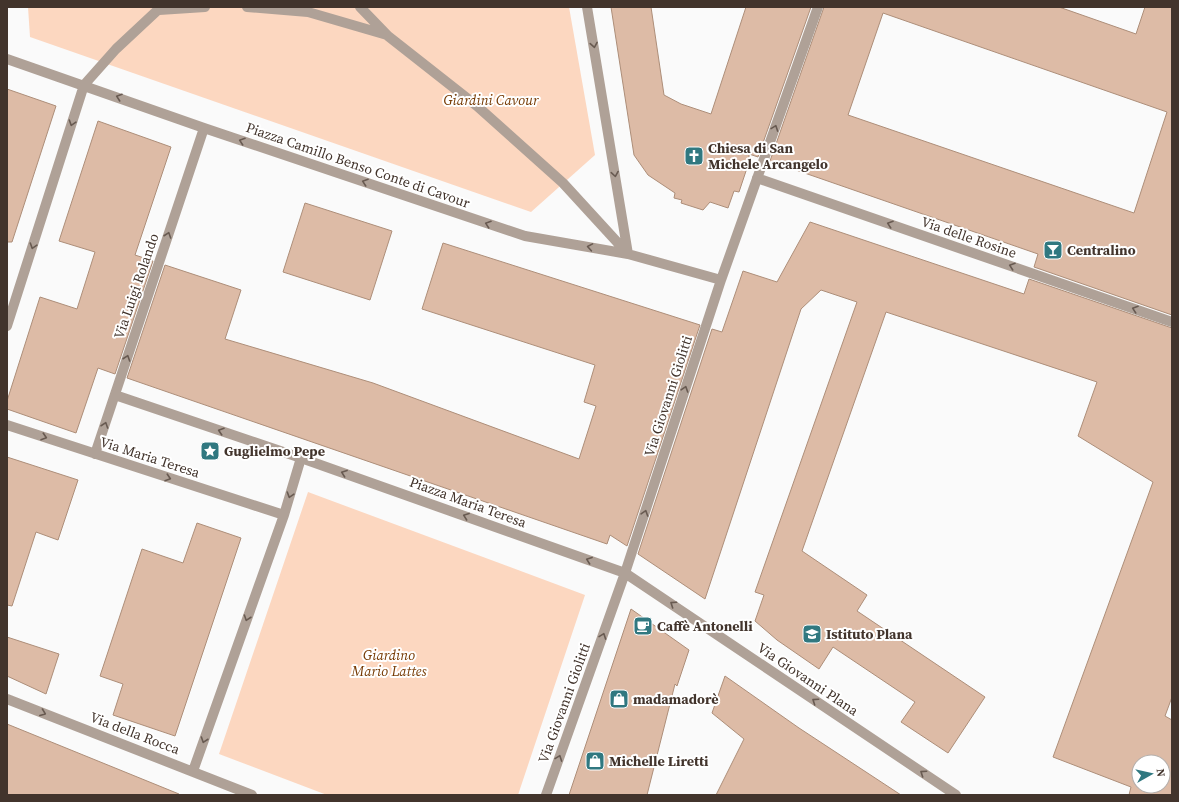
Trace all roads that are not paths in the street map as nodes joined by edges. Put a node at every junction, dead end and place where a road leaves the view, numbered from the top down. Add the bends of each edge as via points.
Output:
1 (205, 7) edge
2 (247, 7) edge
3 (360, 7) edge
4 (587, 7) edge
5 (818, 7) edge
6 (160, 9) edge
7 (388, 36) junction
8 (7, 56) edge
9 (84, 85) junction
10 (204, 128) junction
11 (757, 178) junction
12 (628, 254) junction
13 (721, 280) junction
14 (1172, 322) edge
15 (7, 326) edge
16 (114, 395) junction
17 (7, 425) edge
18 (95, 454) junction
19 (301, 458) junction
20 (284, 515) junction
21 (625, 573) junction
22 (7, 699) edge
23 (193, 771) junction
24 (252, 795) edge
25 (546, 795) edge
26 (956, 795) edge

1 - 6 street
2 - 7 street via 308,12
3 - 7 street
4 -> 12 street
11 -> 5 street, Via Giovanni Giolitti
6 - 9 street via 116,49
7 - 12 street via 477,106 563,183
8 - 9 street, Piazza Camillo Benso Conte di Cavour
10 -> 9 street, Piazza Camillo Benso Conte di Cavour
9 -> 15 street
12 -> 10 street, Piazza Camillo Benso Conte di Cavour via 525,236
16 -> 10 street, Via Luigi Rolando
11 - 13 street, Via Giovanni Giolitti
14 -> 11 street, Via delle Rosine
12 - 13 street, Piazza Camillo Benso Conte di Cavour
21 -> 13 street, Via Giovanni Giolitti
18 -> 16 street, Via Luigi Rolando
19 -> 16 street, Piazza Maria Teresa
17 -> 18 street, Via Maria Teresa
18 -> 20 street, Via Maria Teresa
19 -> 20 street
21 -> 19 street, Piazza Maria Teresa
20 -> 23 street
25 -> 21 street, Via Giovanni Giolitti
26 -> 21 street, Via Giovanni Plana
22 -> 23 street, Via della Rocca
23 - 24 street, Via della Rocca

